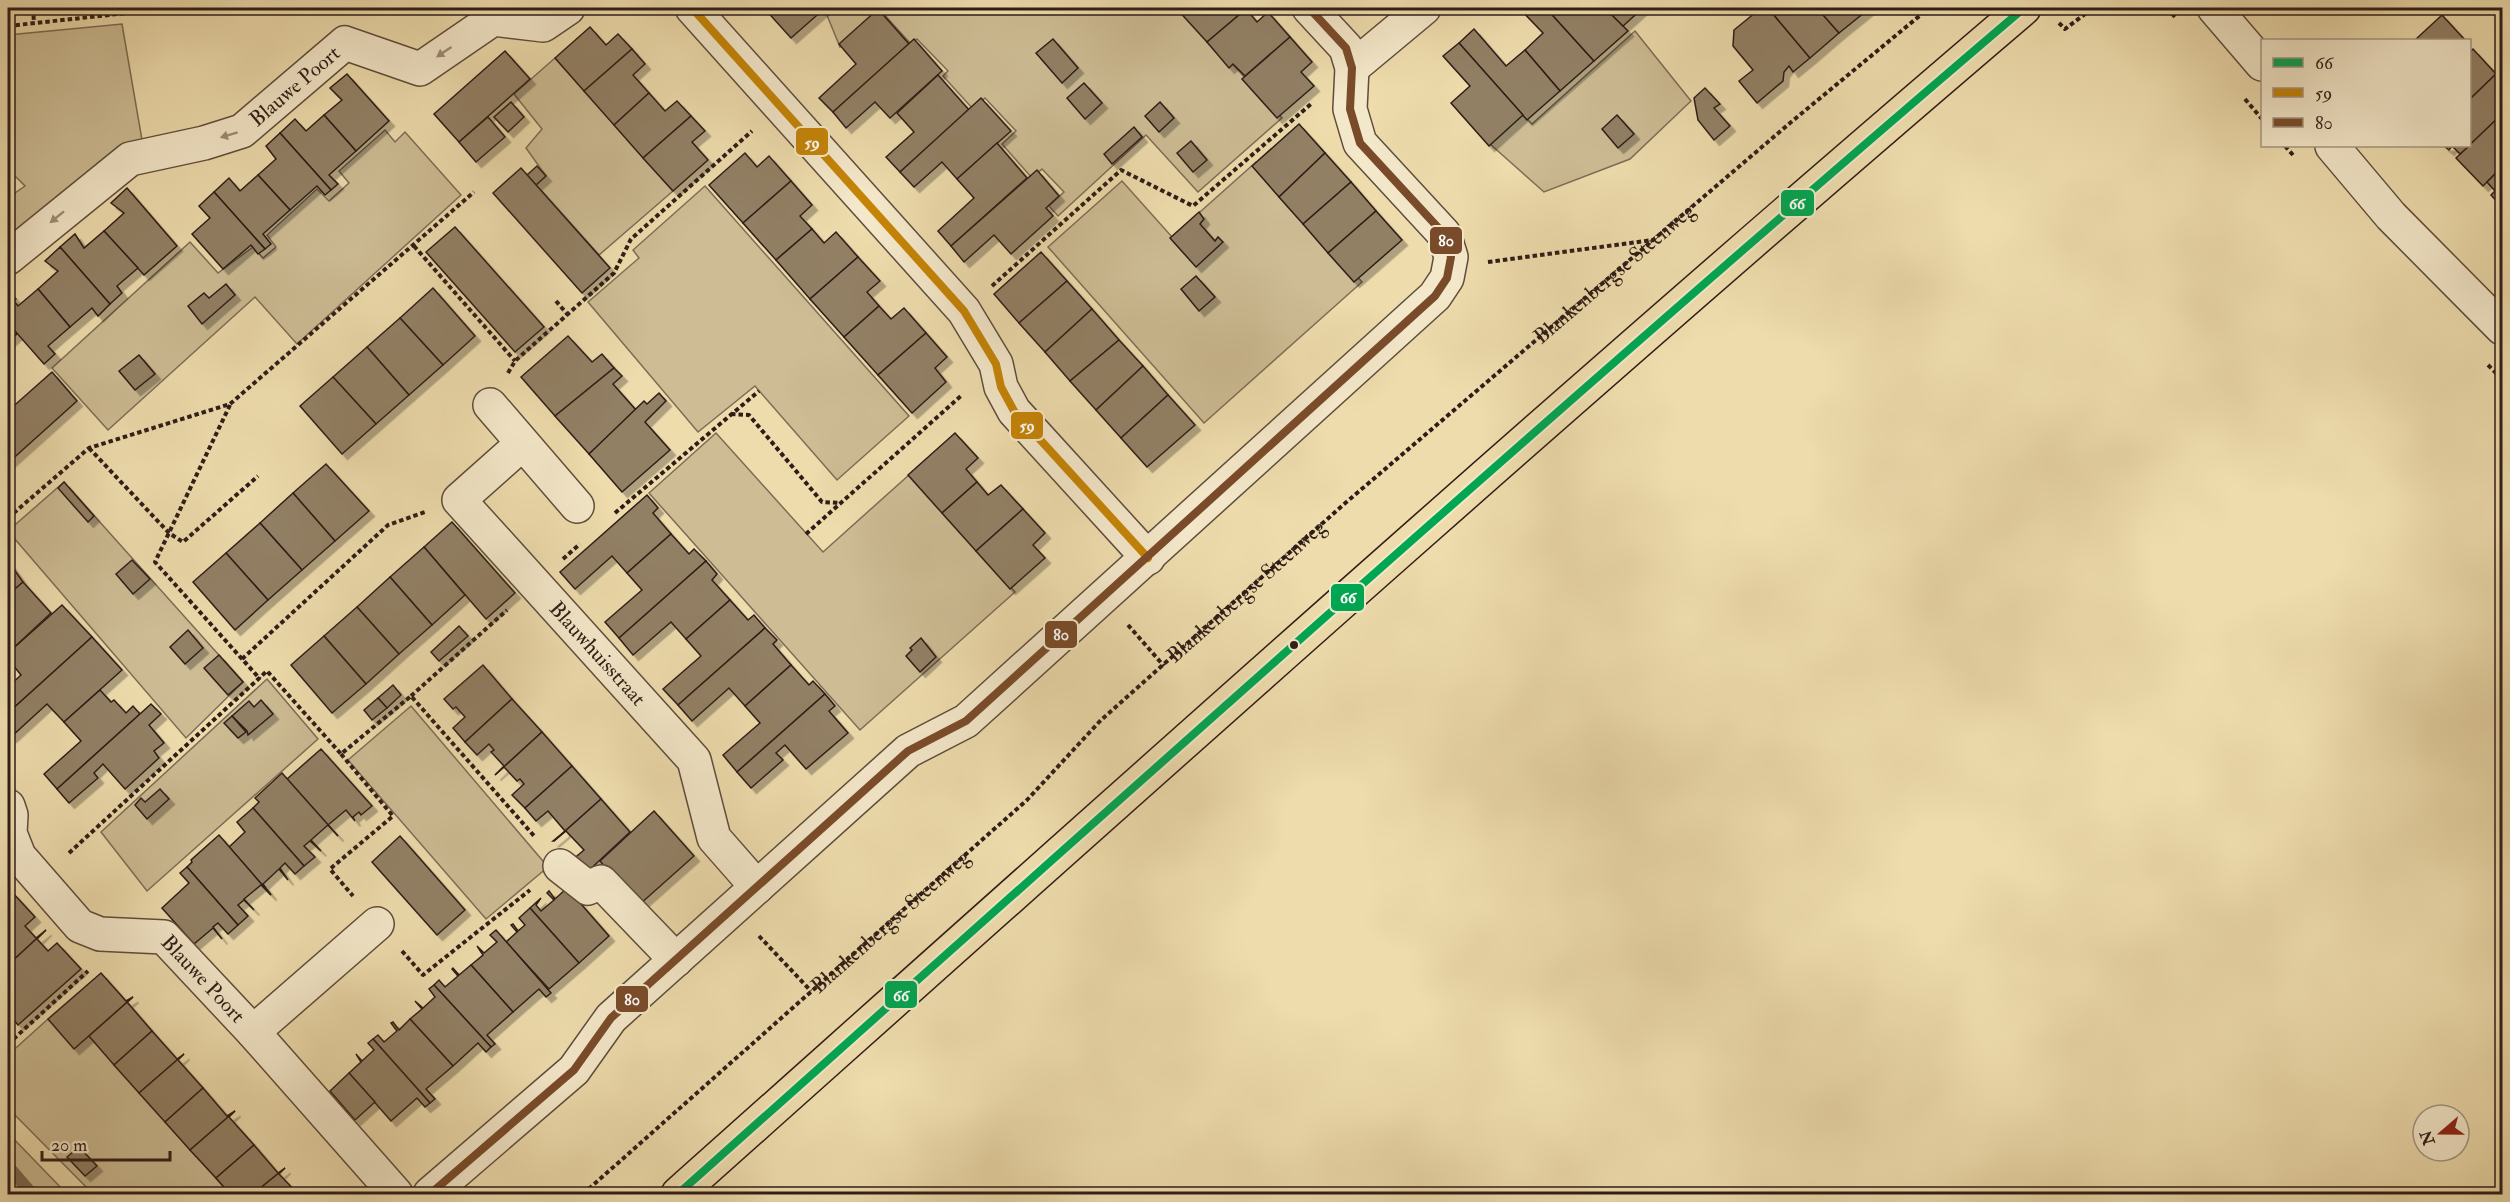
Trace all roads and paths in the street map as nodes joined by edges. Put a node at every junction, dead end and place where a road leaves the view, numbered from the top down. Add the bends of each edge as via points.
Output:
1 (33, 8) edge
2 (173, 8) edge
3 (568, 8) edge
4 (692, 8) edge
5 (1309, 8) edge
6 (1424, 8) edge
7 (1929, 8) edge
8 (2024, 8) edge
9 (2093, 8) edge
10 (2214, 8) edge
11 (34, 23) junction
12 (8, 26) edge
13 (2065, 29) dead end
14 (2261, 63) edge
15 (1352, 69) junction
16 (779, 107) junction
17 (2333, 147) edge
18 (474, 192) dead end
19 (1654, 239) junction
20 (414, 246) junction
21 (8, 258) edge
22 (1447, 278) junction
23 (556, 301) dead end
24 (964, 311) junction
25 (568, 315) junction
26 (2502, 328) edge
27 (515, 361) junction
28 (996, 364) junction
29 (230, 404) junction
30 (490, 405) joint
31 (730, 414) dead end
32 (522, 444) junction
33 (89, 448) junction
34 (258, 476) dead end
35 (459, 500) junction
36 (841, 503) junction
37 (577, 506) dead end
38 (8, 518) edge
39 (169, 533) junction
40 (806, 534) dead end
41 (1148, 558) junction
42 (1104, 598) junction
43 (242, 659) junction
44 (1164, 666) junction
45 (260, 679) junction
46 (341, 754) junction
47 (8, 806) edge
48 (560, 866) junction
49 (39, 880) junction
50 (757, 887) junction
51 (734, 909) junction
52 (377, 924) junction
53 (100, 934) junction
54 (676, 960) junction
55 (811, 992) junction
56 (253, 1032) junction
57 (8, 1044) edge
58 (396, 1194) edge
59 (430, 1194) edge
60 (584, 1194) edge
61 (678, 1194) edge

1 - 11 path
2 - 11 path
3 -> 21 street, Blauwe Poort via 543,25 493,19 420,69 345,43 242,131 130,159
4 - 16 street
5 - 15 street via 1346,48
6 - 15 street
7 - 19 path, Blankenbergse Steenweg
8 - 61 main road via 1818,183
9 - 13 path
10 - 14 street
11 - 12 path
15 - 22 street via 1350,109 1360,143 1444,234 1451,257
15 - 24 path via 1193,206 1121,170
16 - 24 street
16 - 25 path via 631,239 614,273
17 - 26 street via 2391,216
18 - 20 path
19 - 22 path via 1478,264
19 - 44 path, Blankenbergse Steenweg via 1343,505
20 - 27 path
20 - 29 path
22 - 41 street via 1435,296
23 - 25 path
24 - 28 street
25 - 27 path
27 - 30 path
28 - 36 path
28 - 41 street via 1001,387 1014,411
29 - 33 path
29 - 39 path
30 - 32 street
31 - 36 path via 749,415 822,502
32 - 35 street
32 - 37 street
33 - 38 path
33 - 39 path
34 - 39 path via 183,542
35 - 43 path via 388,525
35 - 50 street, Blauwhuisstraat via 694,760 714,838
36 - 40 path
39 - 43 path via 155,562
41 - 42 street
42 - 44 path
42 - 50 street via 966,721 908,751
43 - 45 path
44 - 55 path, Blankenbergse Steenweg via 1101,720 1027,800
45 - 46 path via 267,671
45 - 49 path
46 - 48 path via 411,696
46 - 52 path via 393,816 330,869
47 - 49 street, Blauwe Poort via 10,833 19,856
48 - 52 path via 423,975
48 - 54 street via 588,888 601,882
49 - 53 street, Blauwe Poort via 80,926
50 - 51 street
51 - 54 street
51 - 55 path
52 - 56 street, Blauwe Poort
53 - 56 street, Blauwe Poort via 164,937
53 - 57 path via 92,967
54 - 59 street via 611,1018 574,1070
55 - 60 path, Blankenbergse Steenweg
56 - 58 street, Blauwe Poort

